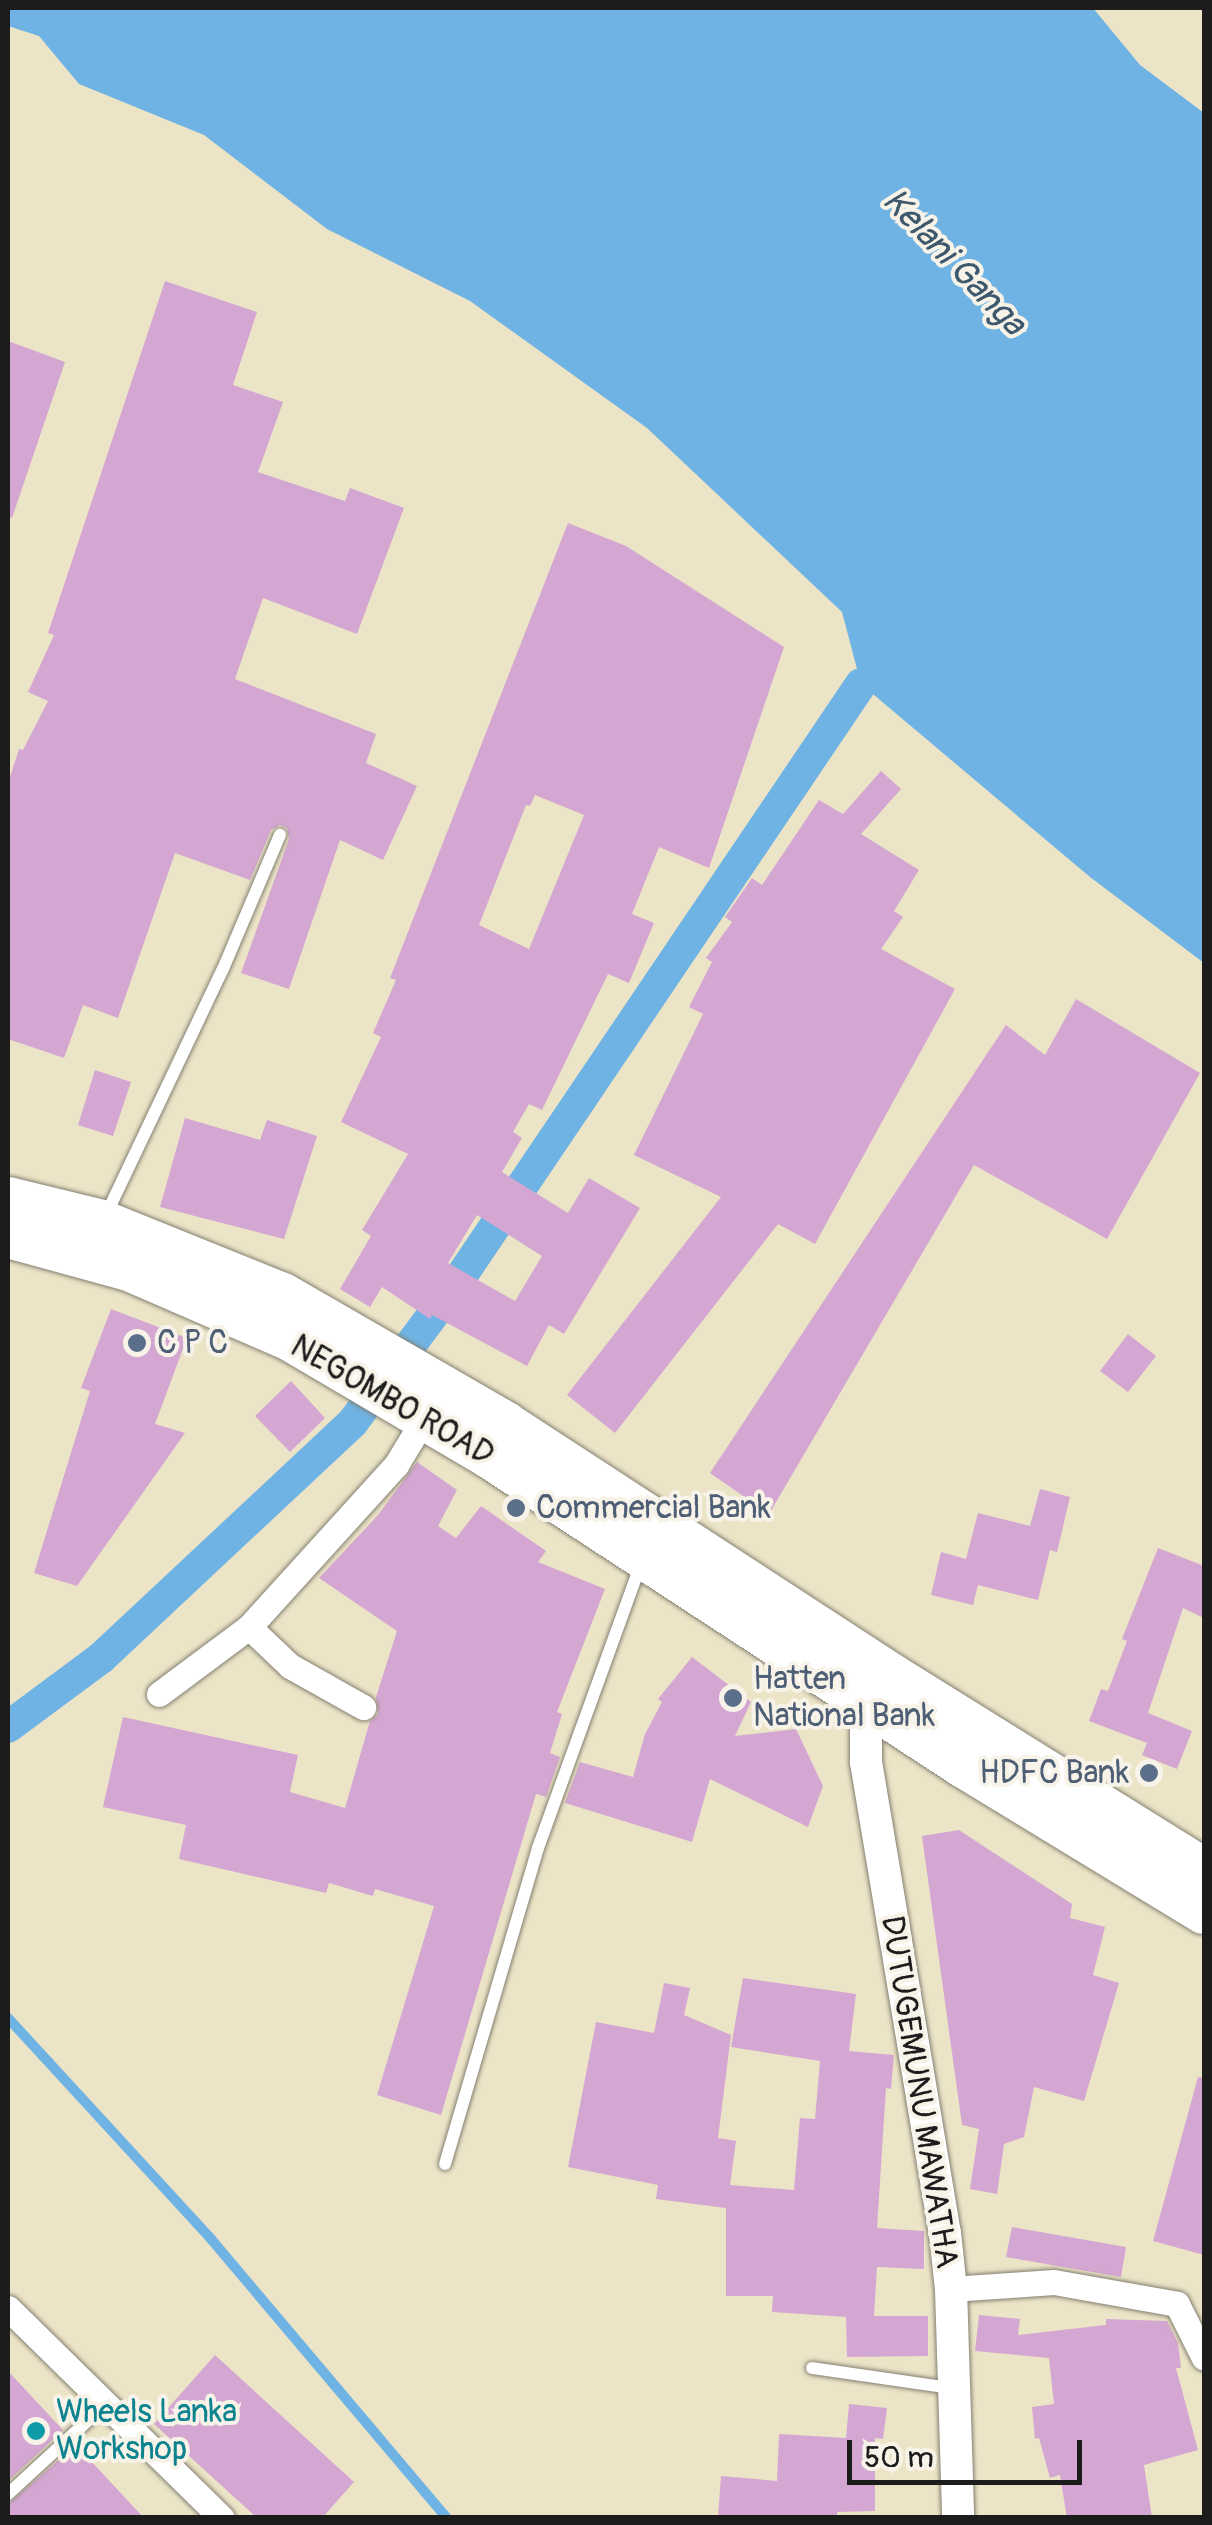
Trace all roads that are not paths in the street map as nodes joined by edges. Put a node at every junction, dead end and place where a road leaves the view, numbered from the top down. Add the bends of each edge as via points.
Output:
1 (280, 834) dead end
2 (8, 1198) edge
3 (102, 1221) junction
4 (8, 1237) edge
5 (366, 1362) junction
6 (424, 1402) junction
7 (644, 1556) junction
8 (248, 1627) junction
9 (884, 1693) junction
10 (159, 1694) dead end
11 (362, 1706) dead end
12 (1204, 1869) edge
13 (1204, 1912) edge
14 (445, 2164) dead end
15 (951, 2289) junction
16 (8, 2308) edge
17 (1204, 2358) edge
18 (812, 2368) dead end
19 (954, 2389) junction
20 (106, 2404) junction
21 (8, 2494) edge
22 (222, 2518) edge
23 (958, 2518) edge

1 - 3 lane
2 - 3 highway, NEGOMBO ROAD
3 - 5 highway, NEGOMBO ROAD via 283,1294
4 - 5 highway, NEGOMBO ROAD via 144,1276 290,1340
5 - 6 highway, NEGOMBO ROAD
6 - 7 highway, NEGOMBO ROAD
6 - 8 street via 396,1465
6 - 9 highway, NEGOMBO ROAD
7 - 9 highway, NEGOMBO ROAD
7 - 14 lane via 538,1848
8 - 10 street
8 - 11 street via 290,1666
9 - 12 highway, NEGOMBO ROAD
9 - 13 highway, NEGOMBO ROAD
9 - 15 street, DUTUGEMUNU MAWATHA via 866,1732 866,1762
15 - 17 street via 1054,2282 1177,2304
15 - 19 street, DUTUGEMUNU MAWATHA
16 - 20 street
18 - 19 lane
19 - 23 street, DUTUGEMUNU MAWATHA
20 - 21 lane
20 - 22 street

